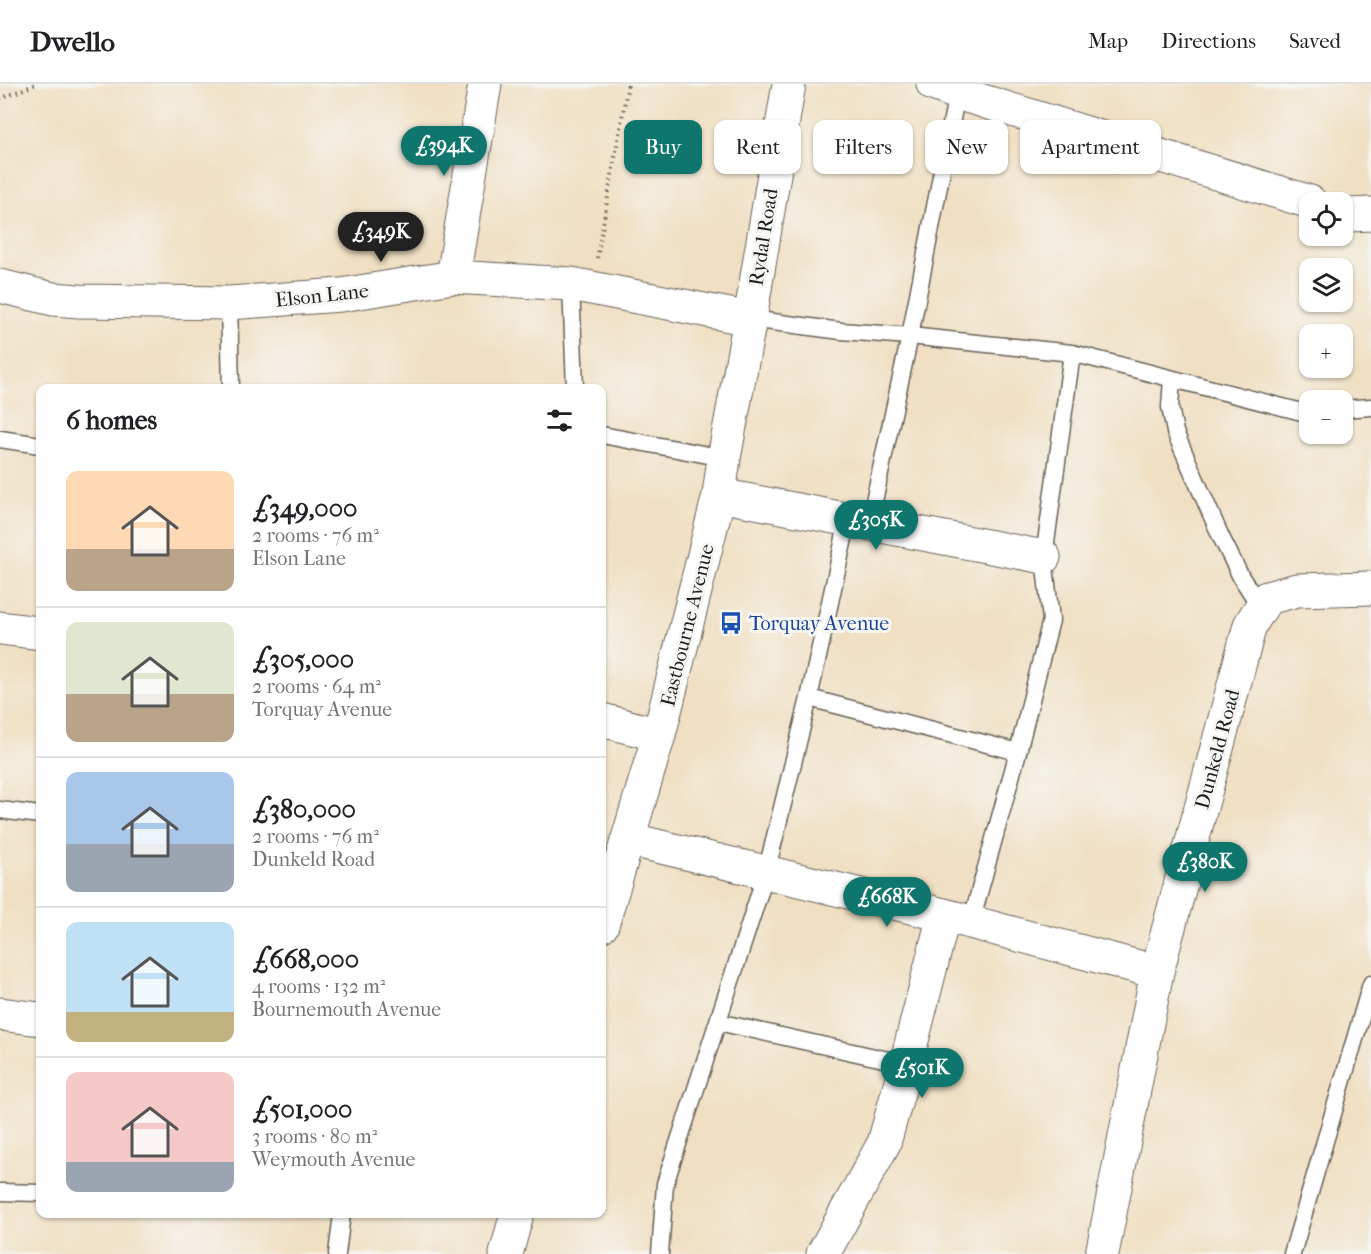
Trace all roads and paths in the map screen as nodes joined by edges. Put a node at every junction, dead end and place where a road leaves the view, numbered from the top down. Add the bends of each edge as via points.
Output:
1 (36, 84) edge
2 (485, 84) edge
3 (628, 84) edge
4 (789, 84) edge
5 (949, 87) edge
6 (0, 99) edge
7 (1299, 198) edge
8 (1371, 214) edge
9 (1353, 215) edge
10 (453, 278) junction
11 (0, 286) edge
12 (581, 286) junction
13 (229, 303) junction
14 (750, 319) junction
15 (910, 336) junction
16 (1072, 353) junction
17 (1172, 379) junction
18 (231, 384) edge
19 (575, 384) edge
20 (1371, 407) edge
21 (1353, 408) edge
22 (1299, 411) edge
23 (606, 436) edge
24 (0, 439) edge
25 (36, 444) edge
26 (724, 458) junction
27 (719, 495) junction
28 (859, 522) junction
29 (1044, 557) junction
30 (1371, 588) edge
31 (1261, 608) junction
32 (0, 628) edge
33 (36, 632) edge
34 (809, 698) junction
35 (606, 721) edge
36 (659, 735) junction
37 (1018, 752) junction
38 (0, 810) edge
39 (36, 814) edge
40 (628, 839) junction
41 (766, 873) junction
42 (606, 913) edge
43 (958, 919) junction
44 (1158, 972) junction
45 (1371, 984) edge
46 (0, 1014) edge
47 (36, 1018) edge
48 (718, 1022) junction
49 (906, 1064) junction
50 (0, 1192) edge
51 (36, 1194) edge
52 (342, 1218) edge
53 (516, 1218) edge
54 (337, 1254) edge
55 (506, 1254) edge
56 (660, 1254) edge
57 (824, 1254) edge
58 (1102, 1254) edge
59 (1292, 1254) edge

1 - 6 path
2 - 10 street
3 - 12 path
4 - 14 street, Rydal Road
5 - 7 street
5 - 15 lane
8 - 9 street
10 - 12 street, Elson Lane
10 - 13 street, Elson Lane via 341,295
11 - 13 street, Elson Lane via 79,301
12 - 14 street, Elson Lane
12 - 19 lane
13 - 18 lane
14 - 15 lane
14 - 26 street, Eastbourne Avenue
15 - 16 lane
15 - 28 lane
16 - 17 lane
16 - 29 lane
17 - 22 lane
17 - 31 lane via 1170,407 1175,432 1236,567
20 - 21 lane
23 - 26 lane
24 - 25 lane
26 - 27 street, Eastbourne Avenue
27 - 28 street
27 - 36 street, Eastbourne Avenue
28 - 29 street
28 - 34 lane
29 - 37 lane via 1051,620
30 - 31 street via 1297,590 1267,598
31 - 44 street, Dunkeld Road via 1250,625
32 - 33 street
34 - 37 lane
34 - 41 lane
35 - 36 street
36 - 40 street, Eastbourne Avenue
37 - 43 lane
38 - 39 lane
40 - 41 street
40 - 42 street, Eastbourne Avenue
41 - 43 street
41 - 48 lane
43 - 44 street
43 - 49 street
44 - 58 street, Dunkeld Road
45 - 59 lane
46 - 47 street
48 - 49 lane
48 - 56 lane via 665,1184
49 - 57 street via 884,1143
50 - 51 lane
52 - 54 lane
53 - 55 street

